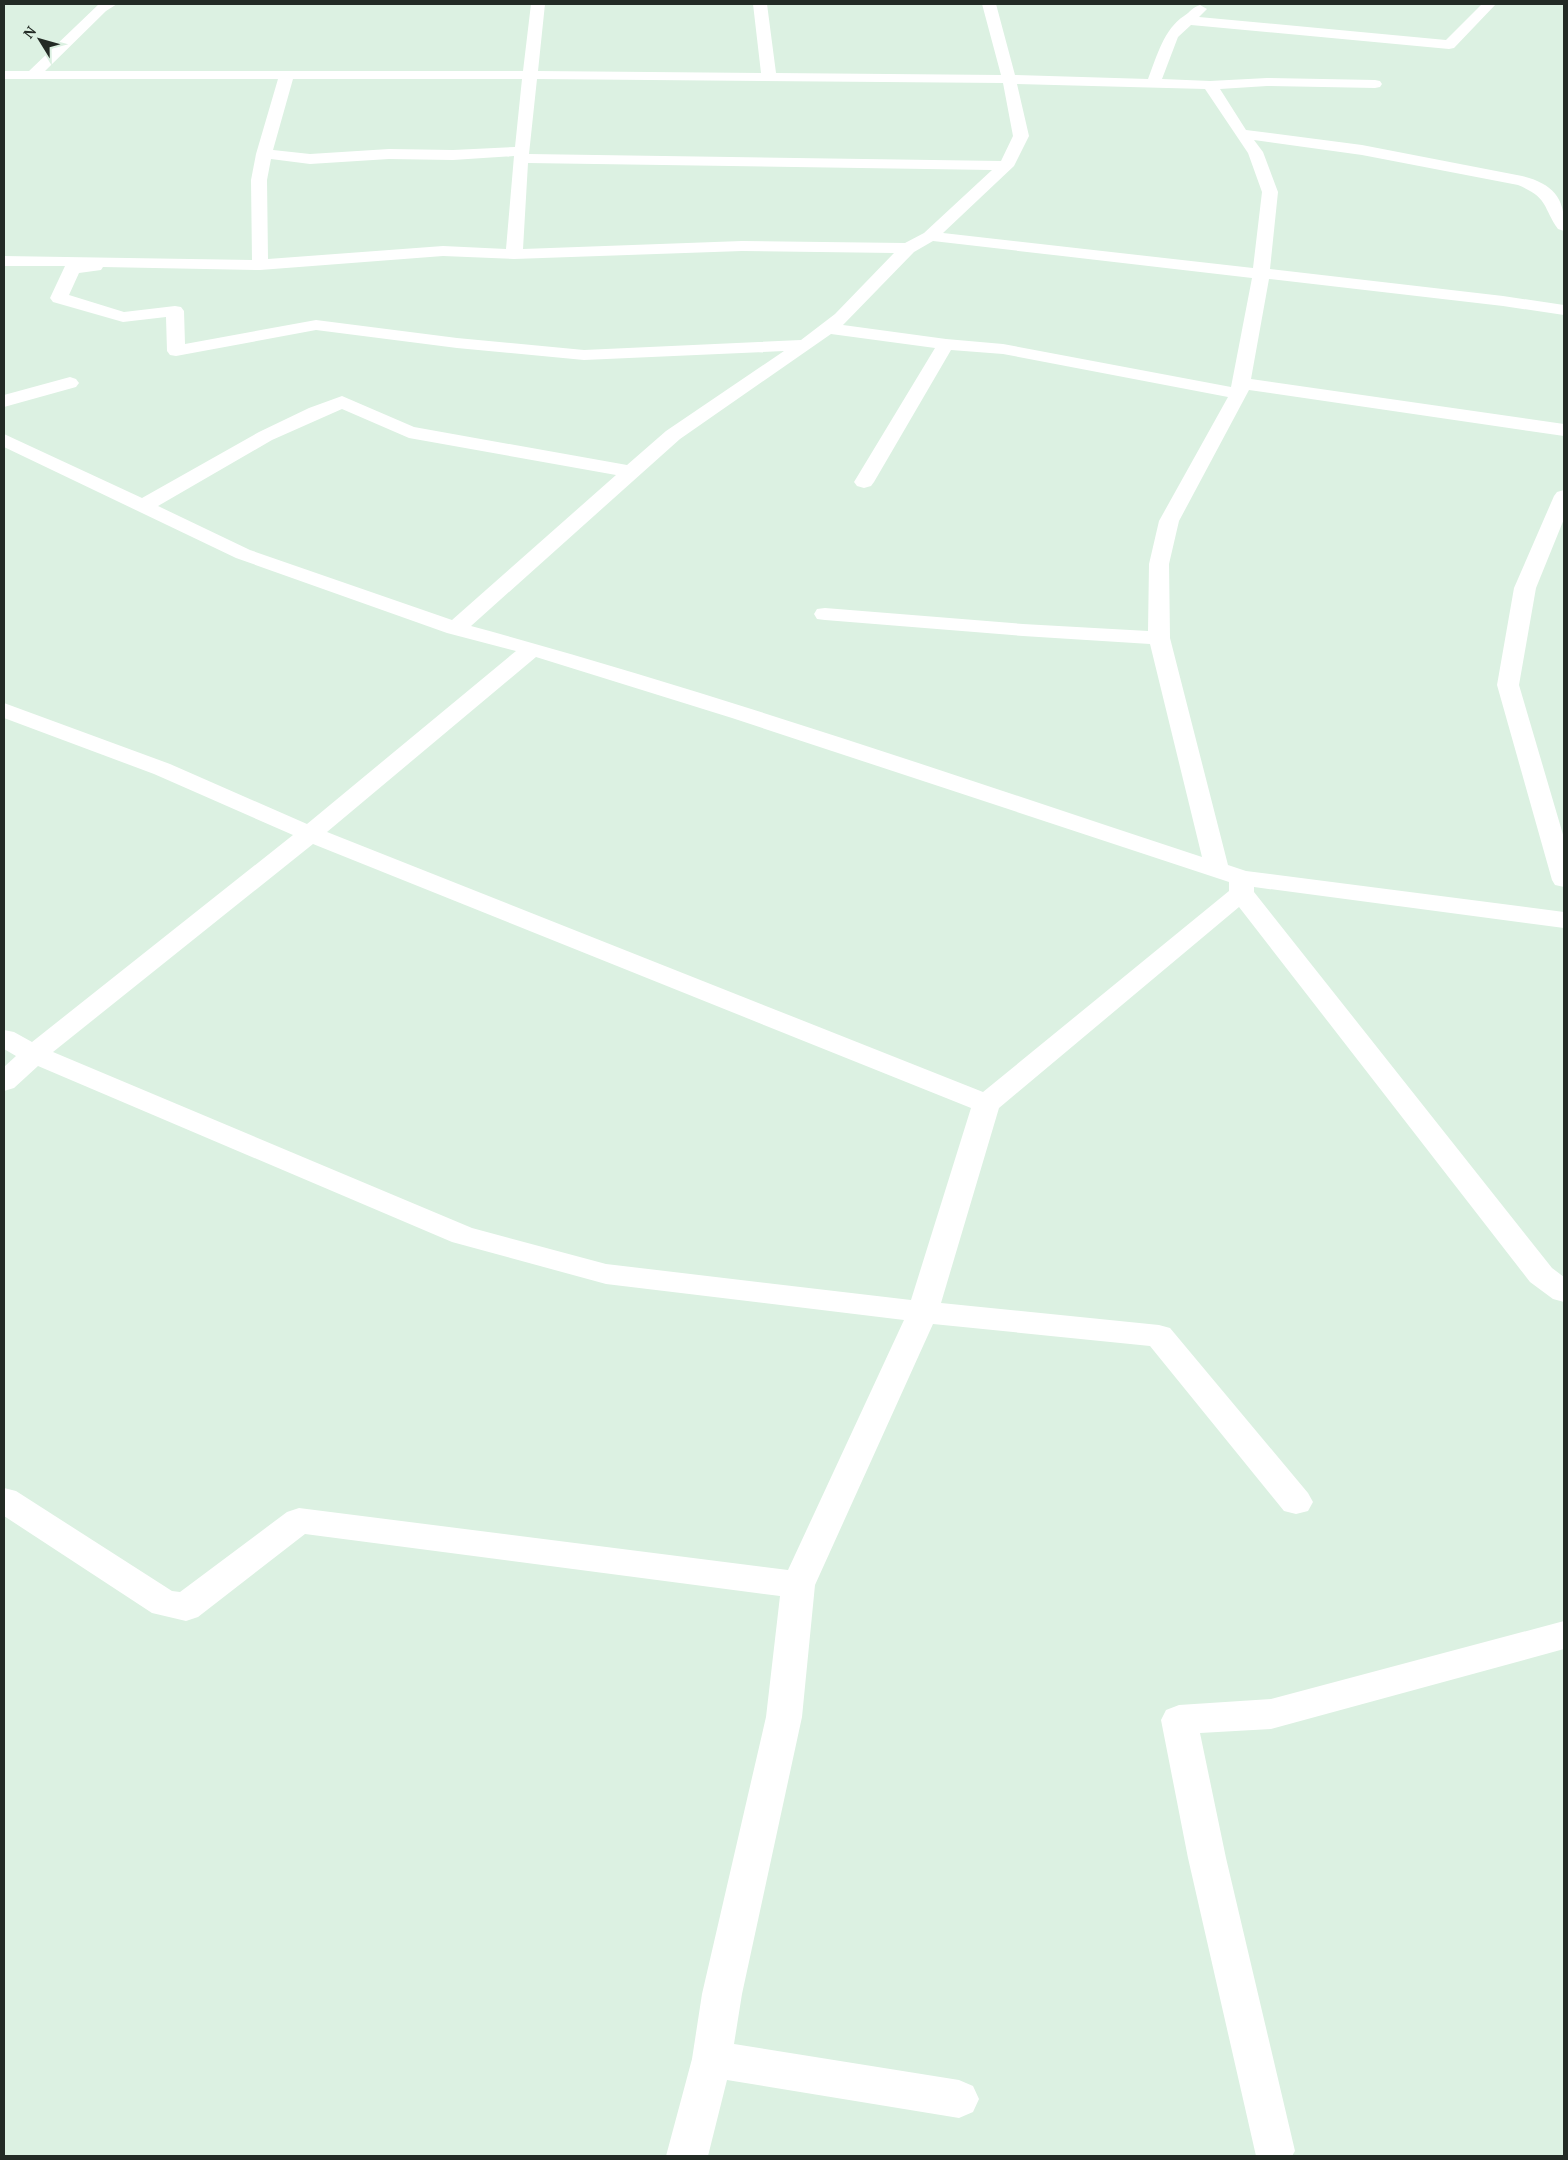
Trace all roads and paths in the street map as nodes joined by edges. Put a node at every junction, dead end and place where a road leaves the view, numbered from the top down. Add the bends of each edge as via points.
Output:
1 (110, 4) edge
2 (538, 4) edge
3 (760, 4) edge
4 (989, 4) edge
5 (1206, 4) edge
6 (1489, 4) edge
7 (1186, 20) junction
8 (34, 74) junction
9 (287, 74) junction
10 (4, 75) edge
11 (532, 75) junction
12 (769, 78) junction
13 (1009, 79) junction
14 (1153, 84) junction
15 (1375, 84) dead end
16 (1210, 86) junction
17 (1240, 134) junction
18 (264, 154) junction
19 (522, 154) junction
20 (1006, 166) junction
21 (1564, 226) edge
22 (930, 236) junction
23 (908, 248) junction
24 (514, 254) junction
25 (4, 261) edge
26 (138, 262) junction
27 (260, 265) junction
28 (1261, 274) junction
29 (1564, 310) edge
30 (828, 328) junction
31 (946, 344) junction
32 (805, 345) junction
33 (70, 383) dead end
34 (1241, 388) junction
35 (4, 401) edge
36 (1564, 430) edge
37 (4, 440) edge
38 (631, 472) junction
39 (864, 482) dead end
40 (1564, 496) edge
41 (144, 506) junction
42 (825, 614) dead end
43 (455, 628) junction
44 (1159, 638) junction
45 (532, 649) junction
46 (4, 710) edge
47 (310, 834) junction
48 (1233, 880) junction
49 (1564, 880) edge
50 (1564, 920) edge
51 (4, 1038) edge
52 (34, 1054) junction
53 (4, 1082) edge
54 (986, 1104) junction
55 (1564, 1292) edge
56 (923, 1312) junction
57 (4, 1500) edge
58 (1296, 1502) dead end
59 (798, 1585) junction
60 (1564, 1635) edge
61 (712, 2059) junction
62 (960, 2099) dead end
63 (1274, 2150) dead end
64 (686, 2156) edge

1 - 8 street via 101,8
2 - 11 street
3 - 12 street
4 - 13 street
5 - 7 street
6 - 7 street via 1449,45
7 - 14 street via 1172,35
8 - 9 street
8 - 10 street
9 - 11 street
9 - 18 street
11 - 12 street
11 - 19 street
12 - 13 street
13 - 14 street
13 - 20 street via 1021,136
14 - 16 street
15 - 16 street via 1267,82
16 - 17 street
17 - 21 street via 1362,150 1522,181 1550,195
17 - 28 street via 1255,152 1270,192
18 - 19 street via 310,159 390,154
18 - 27 street via 259,180
19 - 20 street
19 - 24 street
20 - 22 street
22 - 23 street
22 - 28 street
23 - 24 street via 742,246
23 - 30 street
24 - 27 street via 443,251
25 - 26 street
26 - 27 street
26 - 32 street via 72,268 58,298 123,317 175,311 176,351 316,325 584,355
28 - 29 street
28 - 34 street
30 - 31 street
30 - 32 street
31 - 34 street via 1003,349
31 - 39 street
32 - 38 street via 673,435
33 - 35 street
34 - 36 street
34 - 44 street via 1169,521 1159,564
37 - 41 street
38 - 41 street via 409,432 342,402 248,443
38 - 43 street
40 - 49 street via 1525,588 1508,685
41 - 43 street via 243,554
42 - 44 street
43 - 45 street
44 - 48 street
45 - 47 street
45 - 48 street via 740,713
46 - 47 street via 162,769
47 - 52 street
47 - 54 street
48 - 50 street
48 - 54 street
48 - 55 street via 1541,1274
51 - 52 street
52 - 53 street
52 - 56 street via 462,1235 606,1274
54 - 56 street
56 - 58 street via 1159,1336
56 - 59 street
57 - 59 street via 164,1603 186,1607 299,1521
59 - 61 street via 784,1717 722,1994
60 - 63 street via 1271,1714 1179,1720
61 - 62 street
61 - 64 street

